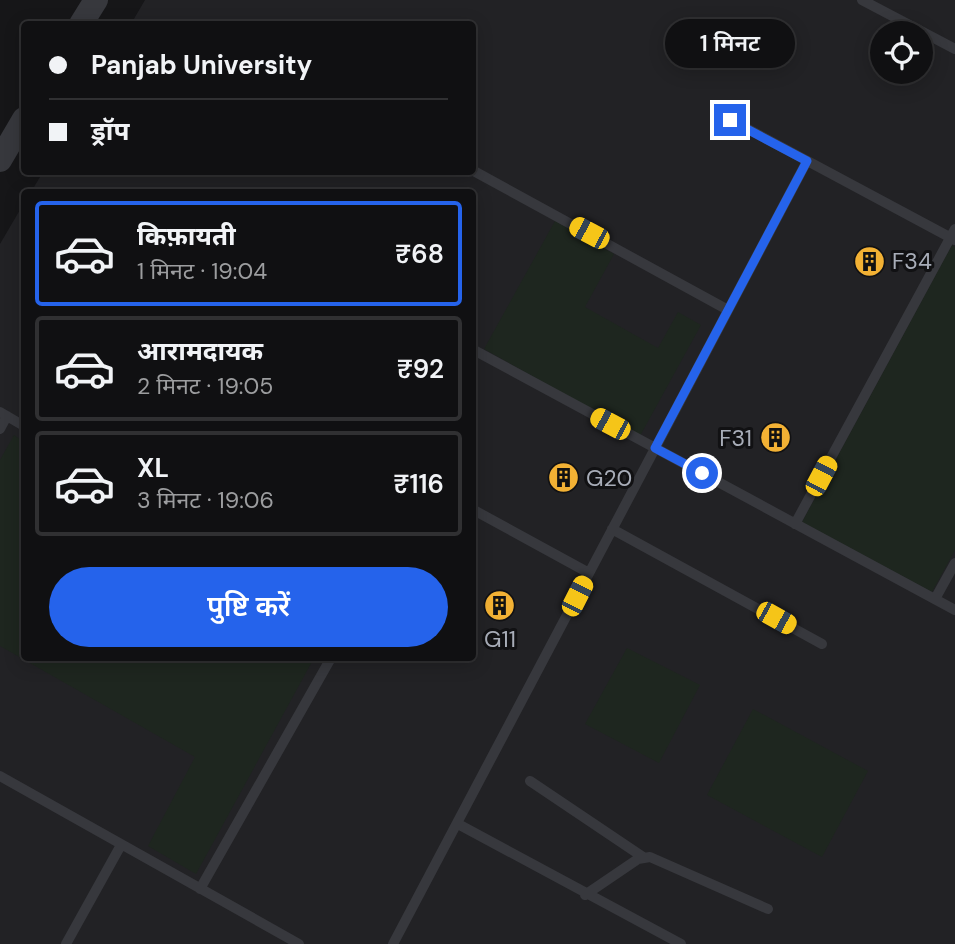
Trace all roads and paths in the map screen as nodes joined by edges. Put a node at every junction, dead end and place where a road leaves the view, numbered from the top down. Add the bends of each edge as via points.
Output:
1 (96, 0) edge
2 (862, 0) edge
3 (83, 21) edge
4 (955, 49) edge
5 (730, 120) dead end
6 (21, 124) edge
7 (0, 160) edge
8 (807, 161) junction
9 (476, 172) edge
10 (953, 235) edge
11 (728, 310) junction
12 (476, 351) edge
13 (4, 414) edge
14 (21, 424) edge
15 (0, 429) edge
16 (655, 448) junction
17 (476, 511) edge
18 (795, 524) junction
19 (612, 529) junction
20 (955, 563) edge
21 (589, 573) junction
22 (935, 599) junction
23 (955, 610) edge
24 (822, 644) dead end
25 (329, 661) edge
26 (0, 776) edge
27 (530, 781) dead end
28 (458, 824) junction
29 (121, 845) junction
30 (643, 857) junction
31 (200, 889) junction
32 (585, 895) junction
33 (768, 909) dead end
34 (66, 944) edge
35 (299, 944) edge
36 (393, 944) edge
37 (681, 944) edge

1 - 3 street
2 - 4 lane
5 - 8 lane
6 - 7 street
8 - 10 lane
8 - 11 lane
9 - 11 lane
10 - 18 lane
11 - 16 lane
12 - 16 lane
13 - 14 lane
13 - 15 lane
16 - 18 lane
16 - 19 lane
17 - 21 lane
18 - 22 lane
19 - 21 lane
19 - 24 lane
20 - 22 lane
21 - 28 lane
22 - 23 lane
25 - 31 lane
26 - 29 lane
27 - 30 lane
28 - 32 lane
28 - 36 lane
29 - 31 lane
29 - 34 lane
30 - 32 lane
30 - 33 lane
31 - 35 lane
32 - 37 lane

